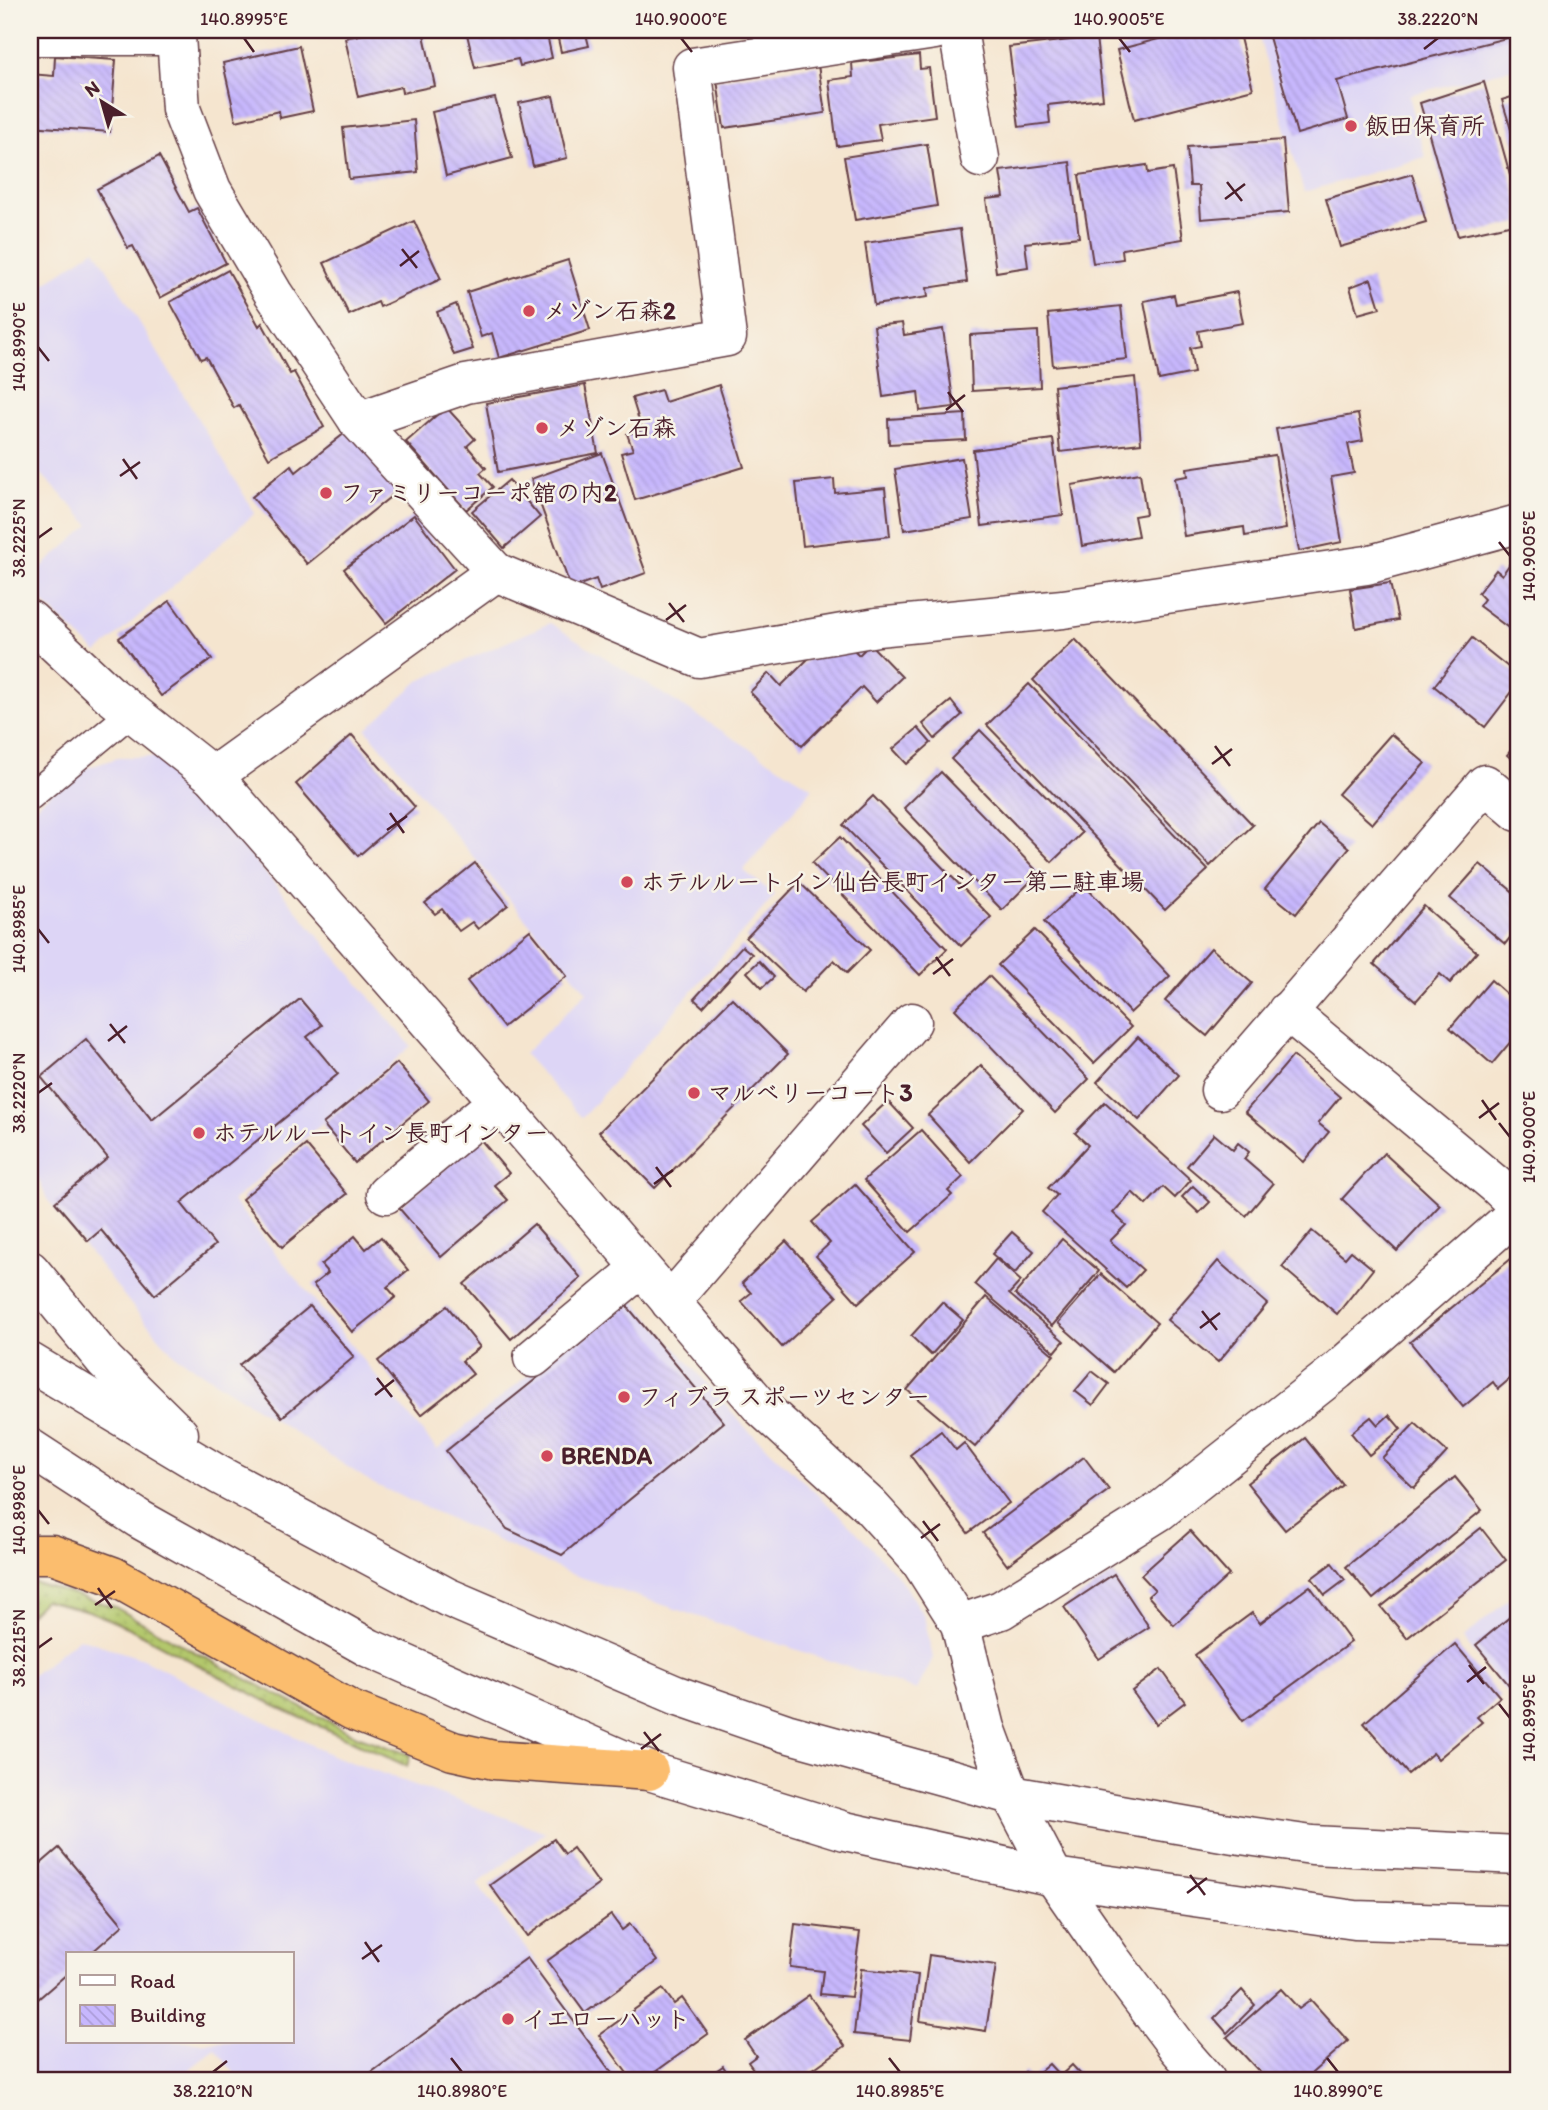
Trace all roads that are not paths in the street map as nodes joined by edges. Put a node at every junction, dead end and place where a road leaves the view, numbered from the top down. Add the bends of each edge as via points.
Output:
1 (935, 30) edge
2 (958, 30) edge
3 (177, 33) edge
4 (30, 36) edge
5 (980, 158) dead end
6 (358, 421) junction
7 (1518, 524) edge
8 (496, 572) junction
9 (30, 620) edge
10 (132, 712) junction
11 (213, 776) junction
12 (30, 797) edge
13 (1518, 812) edge
14 (1287, 1011) junction
15 (912, 1022) dead end
16 (1220, 1090) dead end
17 (498, 1101) junction
18 (387, 1194) dead end
19 (1518, 1206) edge
20 (1518, 1212) edge
21 (641, 1268) junction
22 (30, 1270) edge
23 (670, 1302) junction
24 (533, 1358) dead end
25 (30, 1363) edge
26 (30, 1448) edge
27 (219, 1475) junction
28 (30, 1553) edge
29 (960, 1624) junction
30 (649, 1771) junction
31 (1011, 1795) junction
32 (1518, 1855) edge
33 (1054, 1877) junction
34 (1518, 1925) edge
35 (1206, 2080) edge

1 - 6 street via 692,67 727,337 466,384
2 - 5 street
3 - 4 street
3 - 6 street via 181,109 212,190
6 - 8 street
7 - 8 street via 1367,565 1063,609 877,628 699,658
8 - 11 street
9 - 10 street
10 - 11 street
10 - 12 lane
11 - 17 street
13 - 14 street via 1485,785
14 - 16 street
14 - 19 street
15 - 23 street
17 - 18 street
17 - 21 street
20 - 29 street via 1337,1371 1160,1511 1001,1610
21 - 23 street
21 - 24 street
22 - 27 street via 105,1361
23 - 29 street via 761,1407 870,1506 920,1561
25 - 27 street
26 - 30 street via 139,1519 369,1648
27 - 31 street via 447,1597 676,1695 786,1733
28 - 30 highway via 52,1554 113,1576 351,1710 453,1751 494,1760
29 - 31 street via 986,1728
30 - 33 street via 845,1831
31 - 32 street via 1312,1845
31 - 33 street
33 - 34 street via 1355,1920
33 - 35 street via 1119,1970

